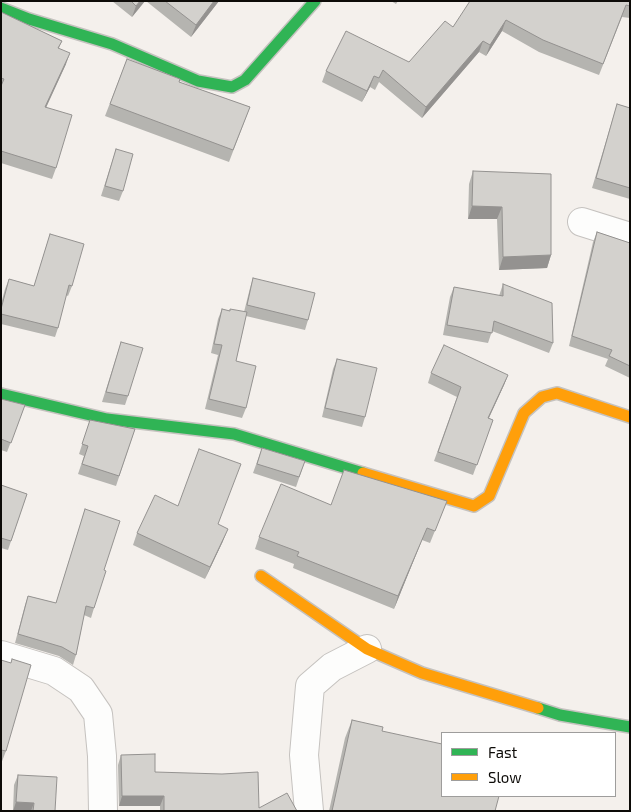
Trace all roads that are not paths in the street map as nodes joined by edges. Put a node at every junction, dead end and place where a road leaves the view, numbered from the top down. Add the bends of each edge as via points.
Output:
1 (316, 1) edge
2 (1, 8) edge
3 (582, 222) dead end
4 (630, 237) edge
5 (1, 394) edge
6 (630, 416) edge
7 (261, 576) dead end
8 (367, 649) junction
9 (1, 655) edge
10 (630, 727) edge
11 (103, 811) edge
12 (309, 811) edge

1 - 2 street via 245,80 232,87 198,81 112,44
3 - 4 street
5 - 6 street via 107,419 234,434 474,506 489,496 524,413 542,398 557,393
7 - 8 street
8 - 10 street via 422,672 560,715
8 - 12 street via 332,667 310,686 304,755
9 - 11 street via 54,671 81,689 98,714

